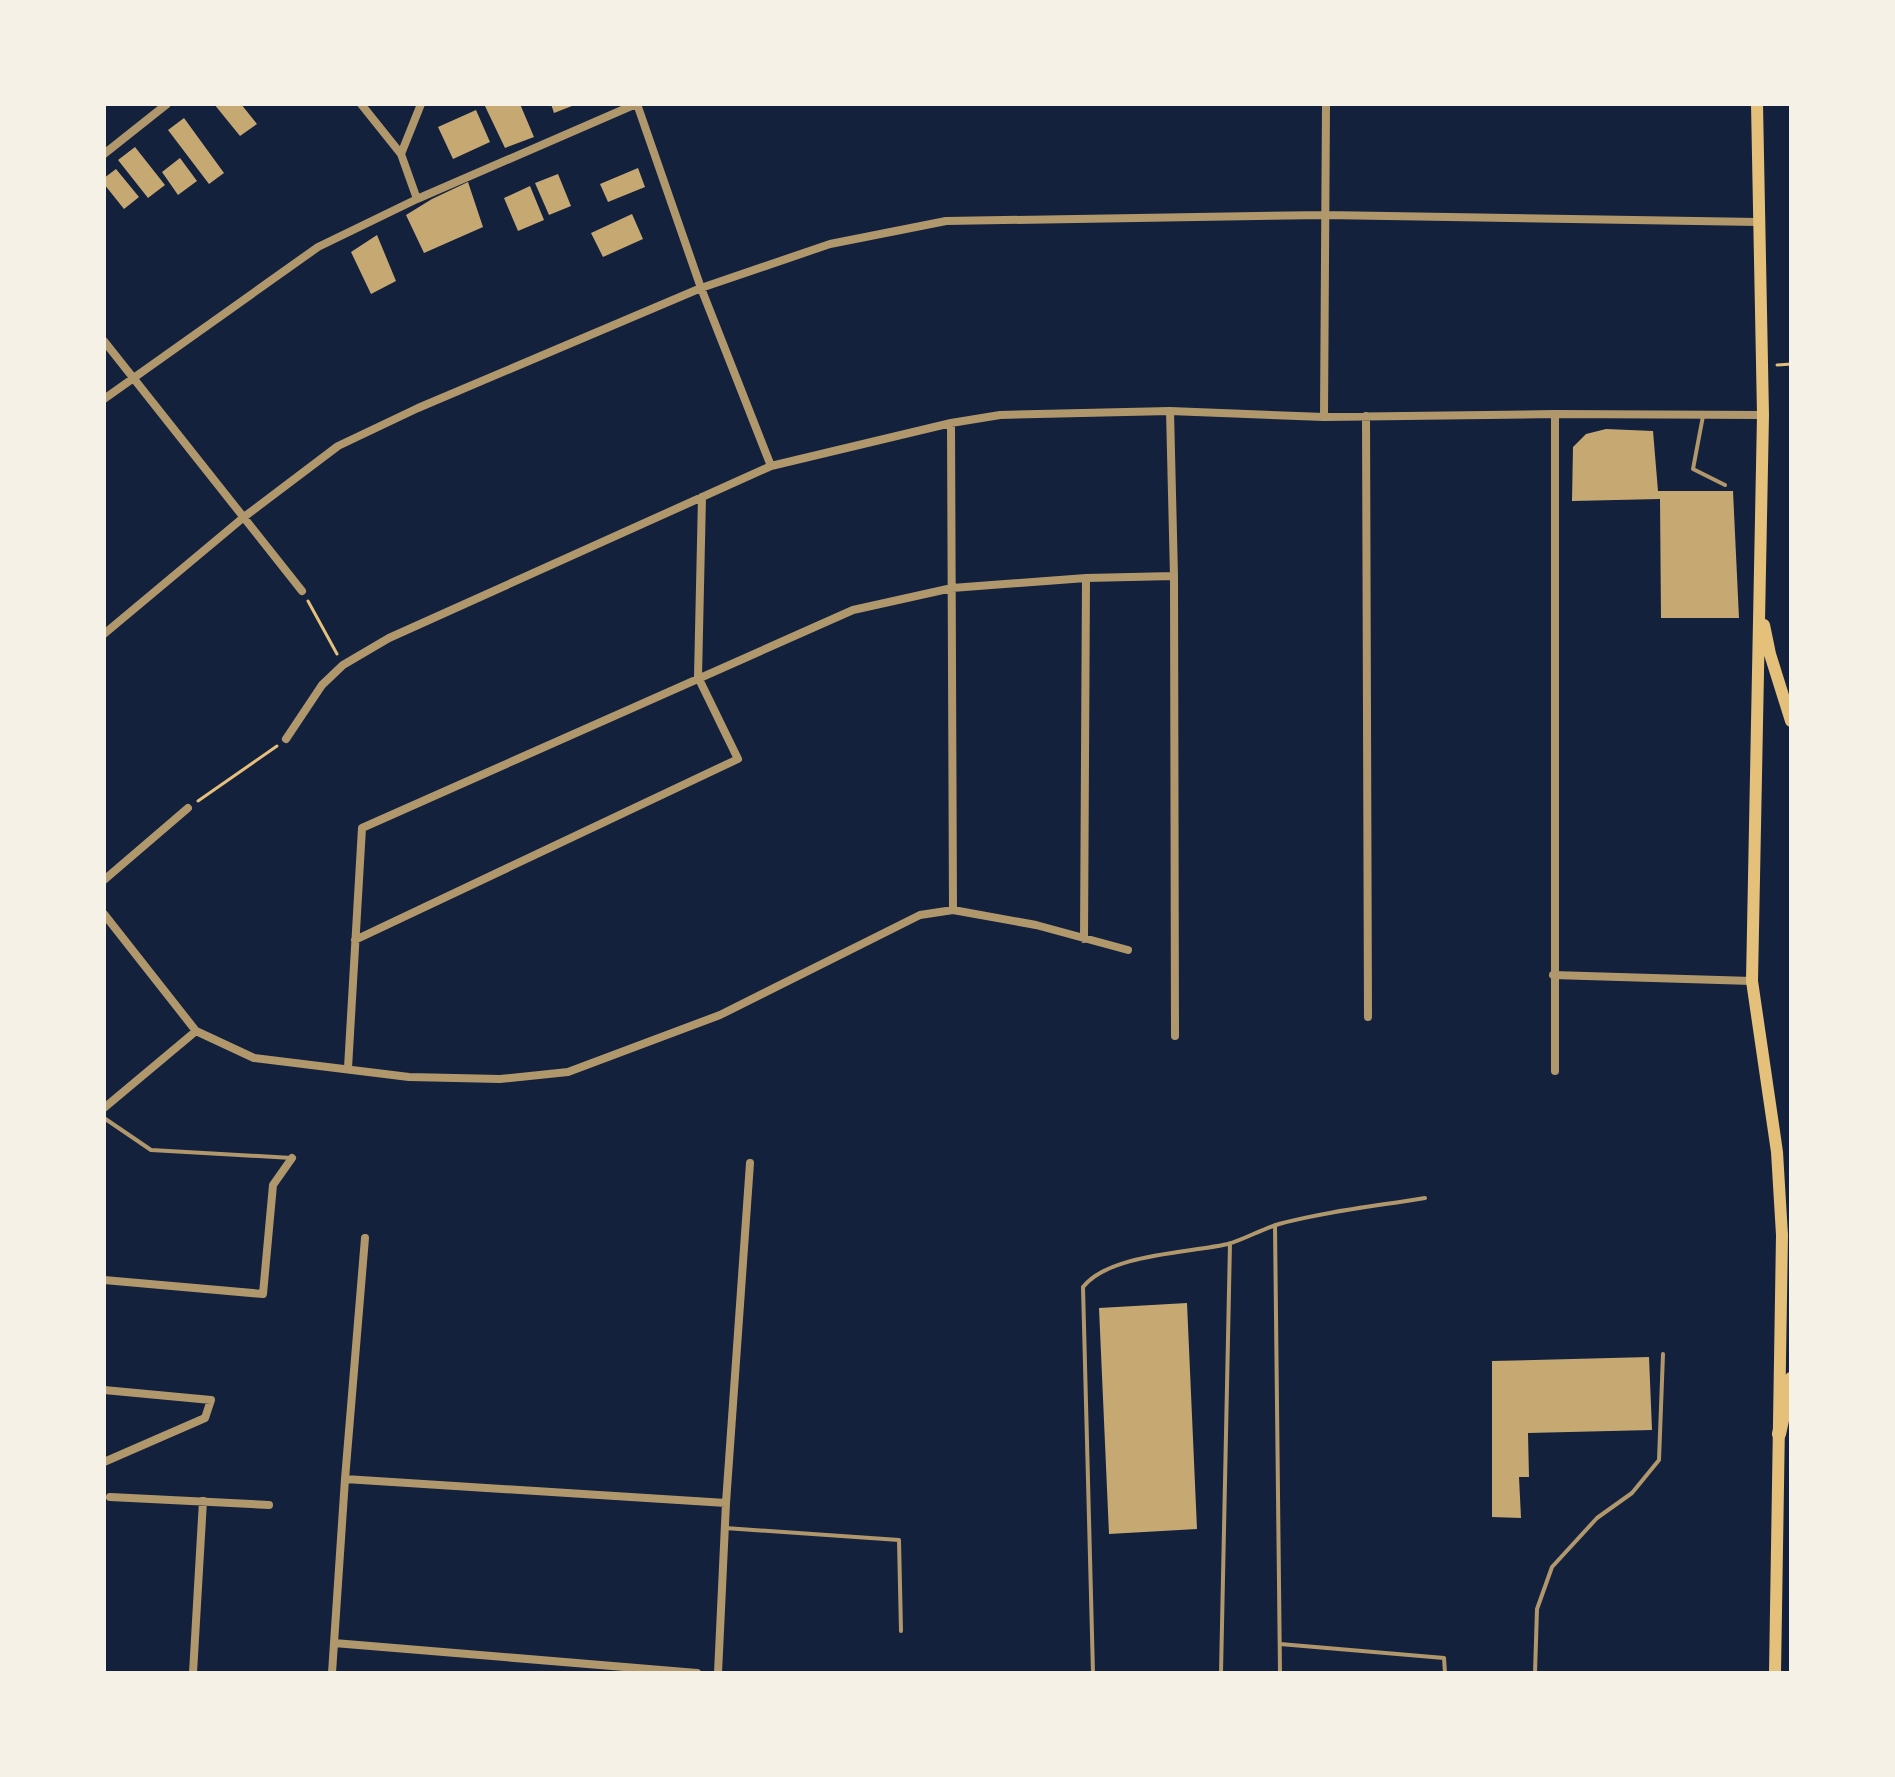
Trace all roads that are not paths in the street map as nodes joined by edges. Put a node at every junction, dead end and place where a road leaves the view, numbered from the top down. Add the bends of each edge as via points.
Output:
1 (167, 104) edge
2 (361, 104) edge
3 (421, 104) edge
4 (636, 104) edge
5 (1326, 104) edge
6 (1757, 104) edge
7 (104, 154) edge
8 (401, 154) junction
9 (417, 199) junction
10 (1325, 215) junction
11 (1758, 222) junction
12 (701, 288) junction
13 (104, 341) edge
14 (133, 378) junction
15 (104, 399) edge
16 (1170, 411) junction
17 (1555, 414) junction
18 (1703, 415) junction
19 (1763, 415) junction
20 (1366, 416) junction
21 (1324, 417) junction
22 (951, 423) junction
23 (771, 466) junction
24 (1725, 485) dead end
25 (702, 497) junction
26 (244, 517) junction
27 (1174, 576) junction
28 (1086, 578) junction
29 (952, 588) junction
30 (302, 591) road end
31 (1759, 602) junction
32 (104, 634) edge
33 (698, 677) junction
34 (1791, 721) edge
35 (286, 739) road end
36 (188, 808) road end
37 (104, 880) edge
38 (953, 910) junction
39 (104, 914) edge
40 (1084, 939) junction
41 (355, 940) junction
42 (1128, 950) dead end
43 (1553, 975) junction
44 (1752, 981) junction
45 (1368, 1017) dead end
46 (196, 1031) junction
47 (1175, 1036) dead end
48 (348, 1068) junction
49 (1555, 1071) dead end
50 (104, 1108) edge
51 (104, 1118) edge
52 (292, 1158) joint
53 (750, 1163) dead end
54 (1425, 1198) dead end
55 (1275, 1225) junction
56 (365, 1238) dead end
57 (1230, 1243) junction
58 (104, 1280) edge
59 (1663, 1354) dead end
60 (1791, 1379) edge
61 (104, 1390) edge
62 (1779, 1434) junction
63 (104, 1462) edge
64 (345, 1479) junction
65 (110, 1497) dead end
66 (203, 1501) junction
67 (726, 1503) junction
68 (269, 1505) dead end
69 (725, 1528) junction
70 (901, 1631) dead end
71 (334, 1643) junction
72 (1280, 1644) junction
73 (193, 1673) edge
74 (332, 1673) edge
75 (697, 1673) edge
76 (718, 1673) edge
77 (1093, 1673) edge
78 (1221, 1673) edge
79 (1280, 1673) edge
80 (1445, 1673) edge
81 (1535, 1673) edge
82 (1775, 1673) edge

1 - 7 street
2 - 8 street
3 - 8 street
4 - 9 street
4 - 12 street
5 - 10 street
6 - 11 main road
8 - 9 street
9 - 14 street via 318,247
10 - 11 street
10 - 12 street via 946,221 830,244
10 - 21 street
11 - 19 main road
12 - 23 street
12 - 26 street via 338,446
13 - 14 street
14 - 15 street
14 - 26 street
16 - 21 street
16 - 22 street via 1000,415
16 - 27 street
17 - 18 street
17 - 20 street
17 - 43 street
18 - 19 street
18 - 24 lane via 1693,469
19 - 31 main road
20 - 21 street
20 - 45 street
22 - 23 street
22 - 29 street
23 - 25 street
25 - 33 street
25 - 35 street via 389,638 343,665 322,685
26 - 30 street
26 - 32 street
27 - 28 street
27 - 47 street
28 - 29 street
28 - 40 street
29 - 33 street via 853,610
29 - 38 street
31 - 34 main road
31 - 44 main road
33 - 41 street via 362,828
33 - 41 street via 738,759
36 - 37 street
38 - 40 street
38 - 48 street via 920,915 720,1015 568,1072 500,1079 409,1077
39 - 46 street
40 - 42 street
41 - 48 street
43 - 44 street
43 - 49 street
44 - 62 main road via 1782,1221
46 - 48 street via 254,1058
46 - 50 street
51 - 52 lane via 151,1150
52 - 58 street via 273,1185 263,1294
53 - 67 street
54 - 55 lane
55 - 57 lane
55 - 72 lane
56 - 64 street
57 - 77 lane via 1112,1265 1083,1287
57 - 78 lane
59 - 81 lane via 1659,1460 1632,1493 1597,1518 1552,1567 1537,1609
60 - 62 highway
61 - 63 street via 211,1400 205,1418
62 - 82 main road
64 - 67 street
64 - 71 street
65 - 66 street
66 - 68 street
66 - 73 street
67 - 69 street
69 - 70 lane via 899,1540
69 - 76 street
71 - 74 street
71 - 75 street
72 - 79 lane
72 - 80 lane via 1444,1658

